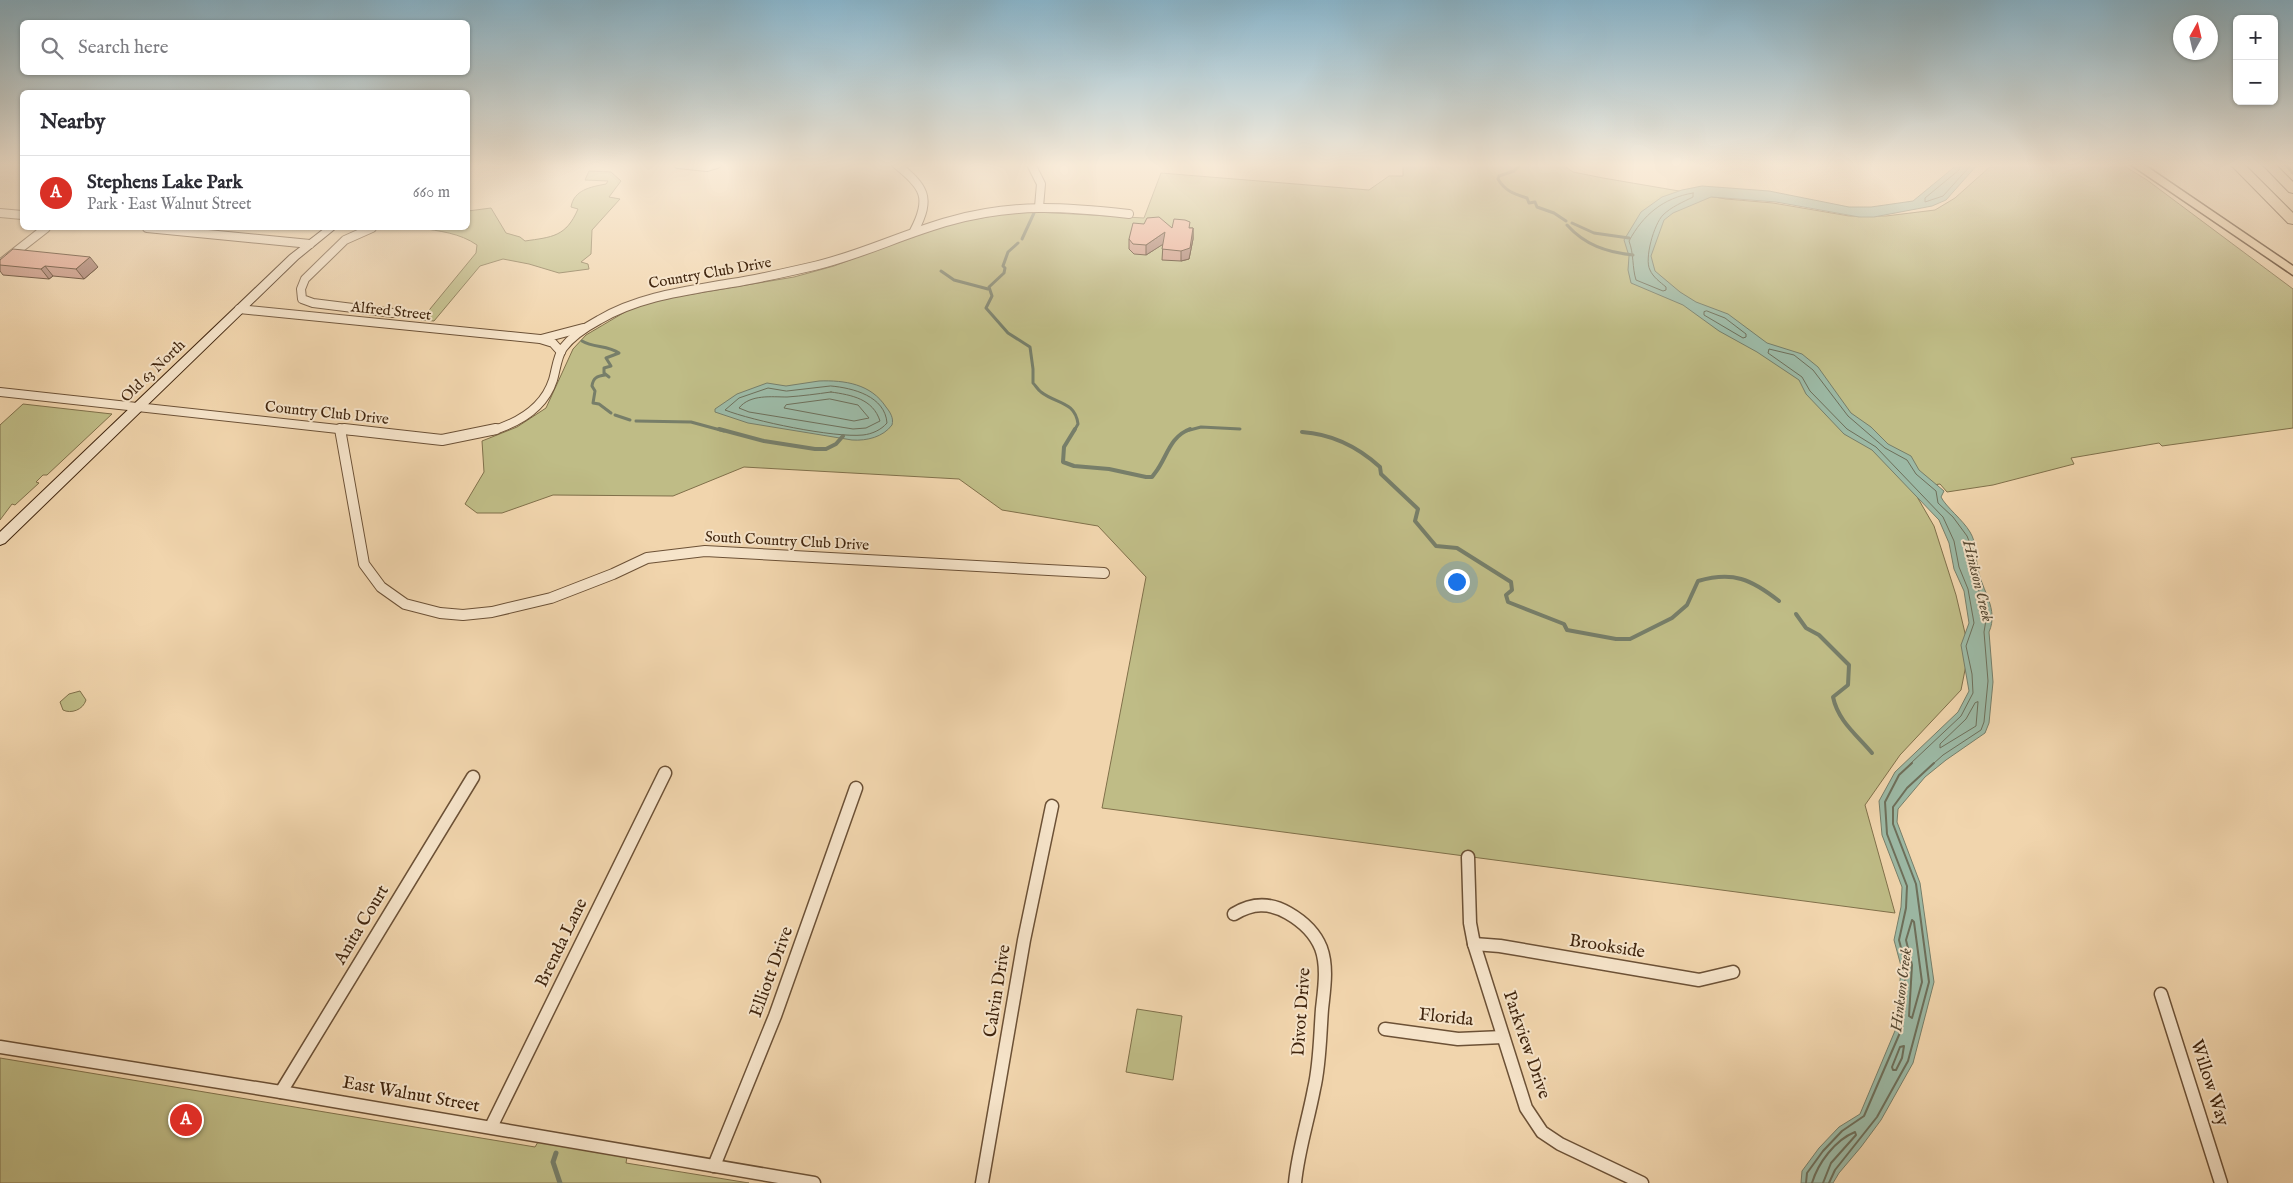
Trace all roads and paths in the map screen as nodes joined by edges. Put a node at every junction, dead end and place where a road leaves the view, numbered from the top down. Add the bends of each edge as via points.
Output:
1 (919, 219) edge
2 (957, 219) edge
3 (2217, 219) edge
4 (43, 230) edge
5 (167, 230) edge
6 (328, 230) edge
7 (368, 230) edge
8 (914, 231) junction
9 (310, 244) junction
10 (0, 264) edge
11 (2293, 271) edge
12 (239, 309) junction
13 (393, 313) dead end
14 (588, 326) junction
15 (540, 339) junction
16 (561, 352) junction
17 (0, 392) edge
18 (138, 407) junction
19 (340, 429) junction
20 (0, 540) edge
21 (1104, 573) dead end
22 (665, 773) dead end
23 (473, 777) dead end
24 (856, 788) dead end
25 (1052, 806) dead end
26 (1468, 857) dead end
27 (1234, 914) dead end
28 (1474, 944) junction
29 (1733, 972) dead end
30 (2161, 994) dead end
31 (1385, 1029) dead end
32 (1503, 1037) junction
33 (0, 1047) edge
34 (282, 1092) junction
35 (491, 1127) junction
36 (714, 1166) junction
37 (814, 1183) edge
38 (982, 1183) edge
39 (1295, 1183) edge
40 (1642, 1183) edge
41 (2221, 1183) edge

1 - 8 street
2 - 8 street, Country Club Drive
3 - 11 main road
4 - 10 street
5 - 9 street
6 - 9 main road, Old 63 North
7 - 13 street via 345,240 305,280 300,293 302,299 313,303
8 - 14 street, Country Club Drive via 816,267 658,294
9 - 12 main road, Old 63 North
12 - 15 street, Alfred Street
12 - 18 main road, Old 63 North
14 - 15 street, Alfred Street
14 - 16 street, Country Club Drive
15 - 16 street, Alfred Street
16 - 19 street, Country Club Drive via 551,386 537,407 523,417 483,434 442,440
17 - 18 street, Country Club Drive
18 - 19 street, Country Club Drive
18 - 20 main road, Old 63 North
19 - 21 street, South Country Club Drive via 364,564 392,596 405,604 440,613 463,615 516,608 551,598 647,558 705,551
22 - 35 street, Brenda Lane
23 - 34 street, Anita Court
24 - 36 street, Elliott Drive via 774,1016
25 - 38 street, Calvin Drive via 1024,940
26 - 28 street, Parkview Drive via 1470,923
27 - 39 street, Divot Drive via 1247,906 1284,910 1300,919 1310,930 1324,960 1315,1087
28 - 29 street, Brookside via 1699,980
28 - 32 street, Parkview Drive
30 - 41 street, Willow Way
31 - 32 street, Florida via 1458,1040 1481,1041
32 - 40 street, Parkview Drive via 1526,1108 1542,1132 1560,1144
33 - 34 street, East Walnut Street
34 - 35 street, East Walnut Street
35 - 36 street, East Walnut Street
36 - 37 street, East Walnut Street

